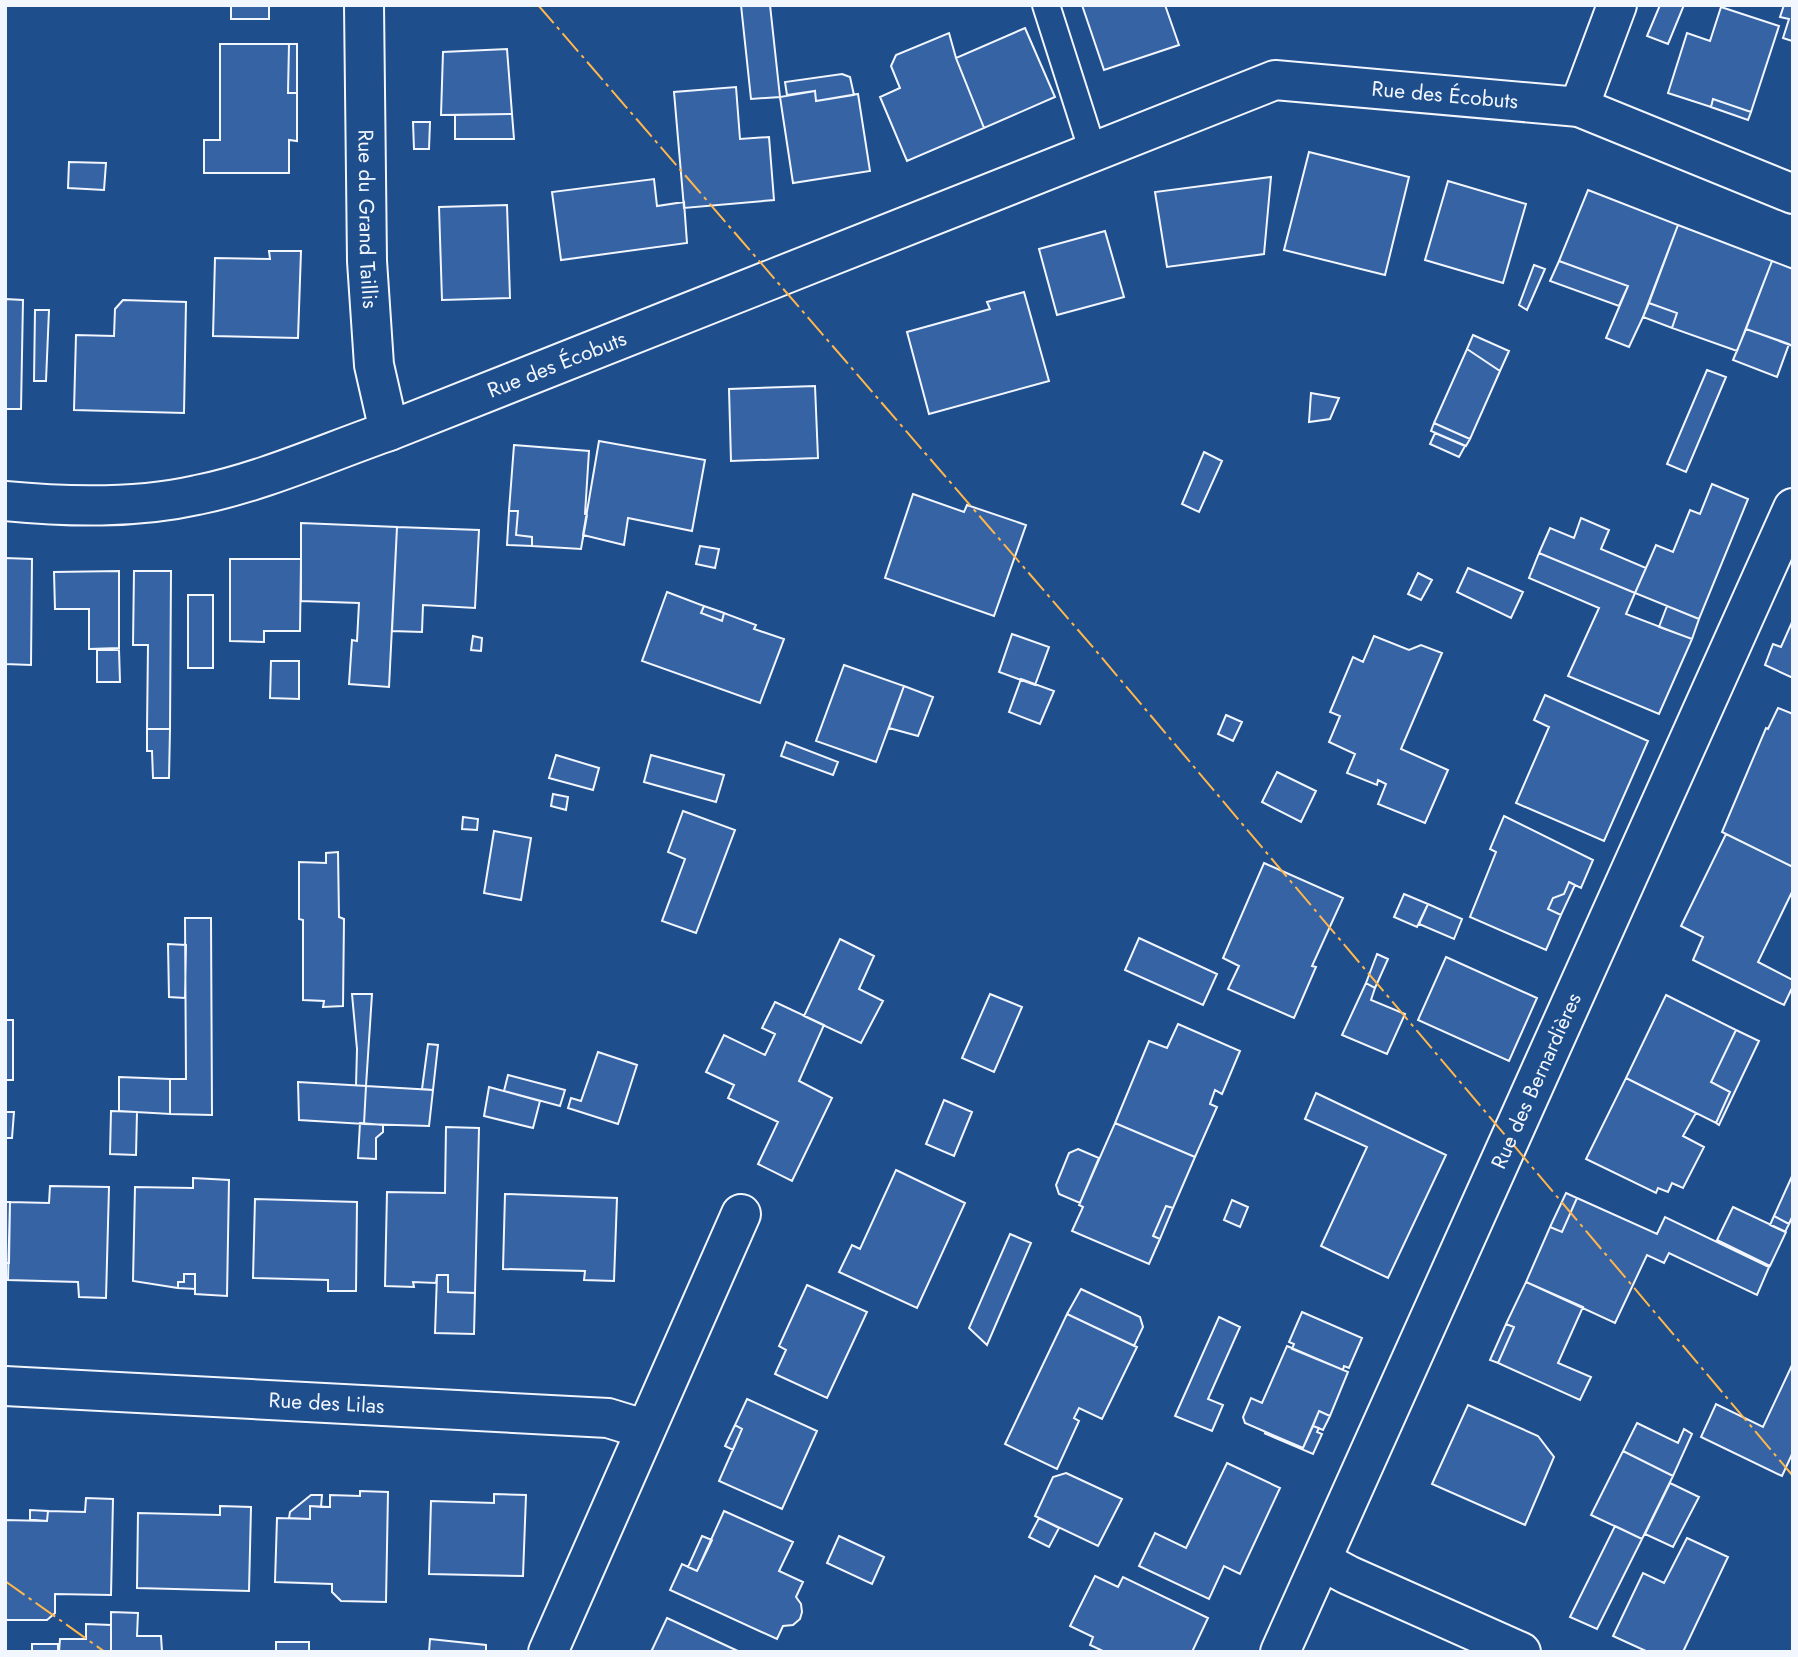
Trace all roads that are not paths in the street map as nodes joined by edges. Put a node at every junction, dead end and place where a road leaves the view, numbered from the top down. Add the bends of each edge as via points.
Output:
1 (364, 5) edge
2 (1046, 5) edge
3 (1617, 5) edge
4 (1579, 107) junction
5 (1093, 152) junction
6 (1793, 194) edge
7 (389, 431) junction
8 (5, 501) edge
9 (1793, 508) edge
10 (741, 1214) dead end
11 (5, 1386) edge
12 (645, 1429) junction
13 (1322, 1561) junction
14 (548, 1652) edge
15 (1280, 1652) edge
16 (1521, 1652) edge

1 - 7 street, Rue du Grand Taillis via 367,261 374,365
2 - 5 lane
3 - 4 street
4 - 5 street, Rue des Écobuts via 1275,80
4 - 6 street, Rue des Écobuts
5 - 7 street, Rue des Écobuts
7 - 8 street, Rue des Écobuts via 196,496 117,505
9 - 13 street, Rue des Bernardières
10 - 12 street
11 - 12 street, Rue des Lilas via 608,1418
12 - 14 street
13 - 15 street, Rue des Bernardières
13 - 16 street

